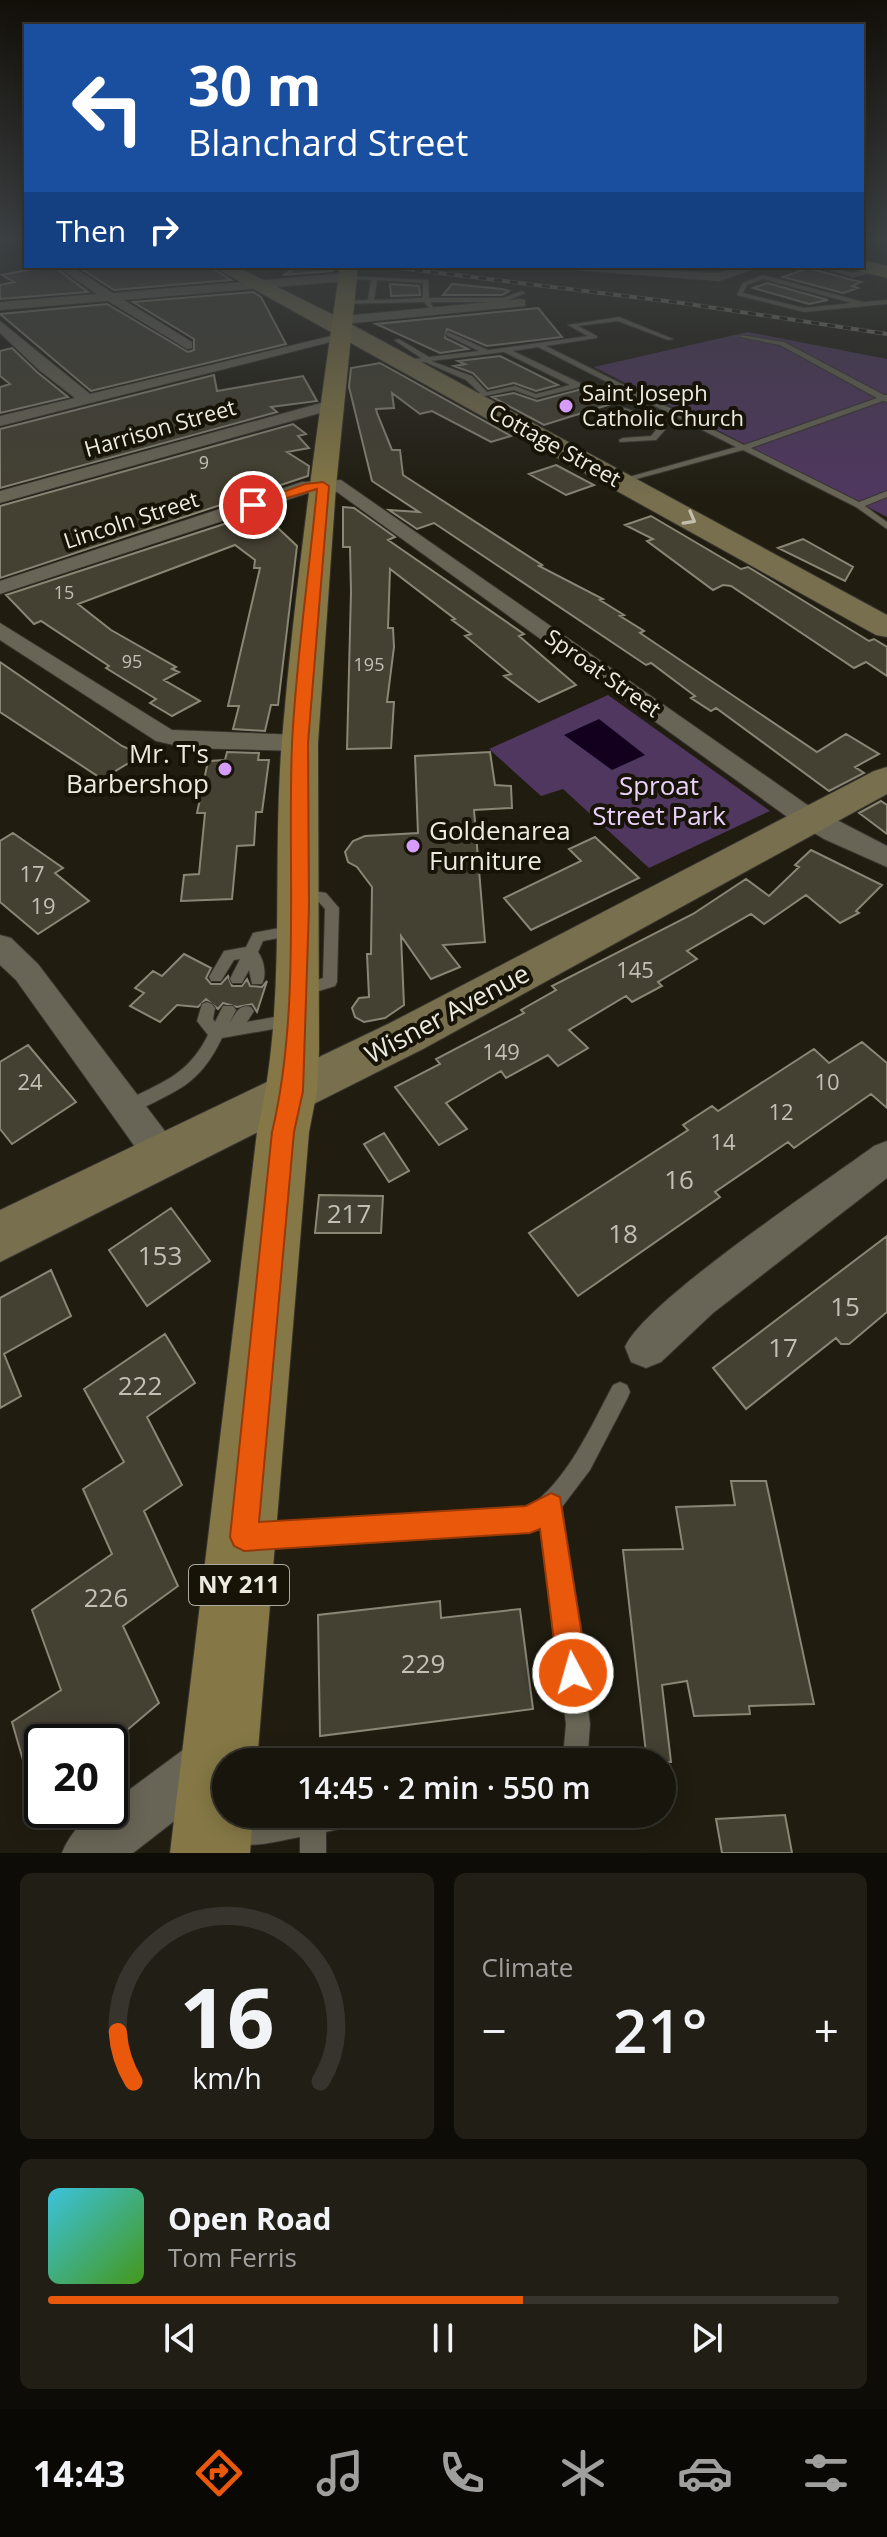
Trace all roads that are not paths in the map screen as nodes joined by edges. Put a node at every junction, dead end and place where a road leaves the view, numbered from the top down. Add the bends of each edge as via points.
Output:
1 (161, 327) edge
2 (324, 327) edge
3 (341, 327) edge
4 (354, 327) edge
5 (576, 327) edge
6 (641, 327) edge
7 (3, 332) edge
8 (448, 334) dead end
9 (742, 336) dead end
10 (670, 339) dead end
11 (187, 345) dead end
12 (539, 345) junction
13 (505, 350) junction
14 (487, 352) junction
15 (412, 355) junction
16 (579, 366) junction
17 (554, 373) junction
18 (477, 396) junction
19 (886, 399) edge
20 (88, 400) junction
21 (332, 405) junction
22 (622, 408) dead end
23 (0, 421) edge
24 (623, 440) dead end
25 (745, 447) junction
26 (621, 482) junction
27 (323, 486) junction
28 (887, 494) edge
29 (0, 497) edge
30 (859, 505) junction
31 (887, 526) edge
32 (0, 588) edge
33 (887, 628) edge
34 (0, 630) edge
35 (300, 743) junction
36 (887, 779) edge
37 (811, 819) junction
38 (887, 857) edge
39 (300, 894) junction
40 (299, 930) junction
41 (0, 946) edge
42 (249, 952) junction
43 (216, 977) dead end
44 (237, 979) dead end
45 (283, 997) junction
46 (207, 1008) dead end
47 (228, 1010) dead end
48 (246, 1011) dead end
49 (233, 1030) junction
50 (216, 1033) junction
51 (292, 1091) junction
52 (127, 1108) junction
53 (161, 1154) junction
54 (887, 1157) edge
55 (0, 1237) edge
56 (646, 1347) dead end
57 (620, 1392) dead end
58 (551, 1507) junction
59 (244, 1537) junction
60 (221, 1748) edge
61 (576, 1748) edge
62 (212, 1760) edge
63 (280, 1828) edge
64 (313, 1828) edge
65 (211, 1843) edge
66 (89, 1853) edge
67 (313, 1853) edge

1 - 11 street
2 - 20 street
3 - 21 main road, NY 211
4 - 15 street, Cottage Street
5 - 12 lane via 595,337
6 - 10 lane
7 - 20 street
8 - 14 lane
9 - 19 lane via 782,343
12 - 13 lane
12 - 16 lane
13 - 14 lane
13 - 17 lane
14 - 15 lane
15 - 18 street, Cottage Street
16 - 17 lane
16 - 25 lane
17 - 18 lane via 577,385 536,396 515,388
18 - 26 street, Cottage Street
19 - 25 lane
20 - 23 street
21 - 27 main road, NY 211
21 - 29 street, Harrison Street
22 - 24 lane via 661,430 653,438
25 - 26 lane
25 - 30 lane
26 -> 33 street, Cottage Street
27 - 32 street, Lincoln Street via 309,486
27 - 35 main road, NY 211
27 - 37 street, Sproat Street via 341,486
28 - 30 lane
30 - 31 lane
34 - 35 street via 165,736
35 - 39 main road, NY 211
36 - 37 street, Wisner Avenue
37 - 38 street, Sproat Street
37 - 51 street, Wisner Avenue via 615,927
39 - 40 main road, NY 211
39 - 45 lane via 321,896 332,908 330,982
40 - 42 lane via 258,937
40 - 45 main road, NY 211
41 - 52 street via 27,972
42 - 43 lane via 229,955
42 - 44 lane
42 - 45 lane
45 - 49 lane
45 - 51 main road, NY 211
46 - 50 lane via 205,1021
47 - 50 lane
48 - 49 lane
49 - 50 lane
50 - 52 lane via 205,1057 187,1077
51 - 53 street, Wisner Avenue
51 - 59 main road, NY 211 via 283,1132
52 - 53 street
53 - 55 street, Wisner Avenue
54 - 56 street via 699,1299
57 - 58 lane
58 - 59 lane via 530,1519
58 - 61 lane via 578,1724
59 - 60 main road, NY 211
62 - 66 street
63 - 65 lane
64 - 67 lane

